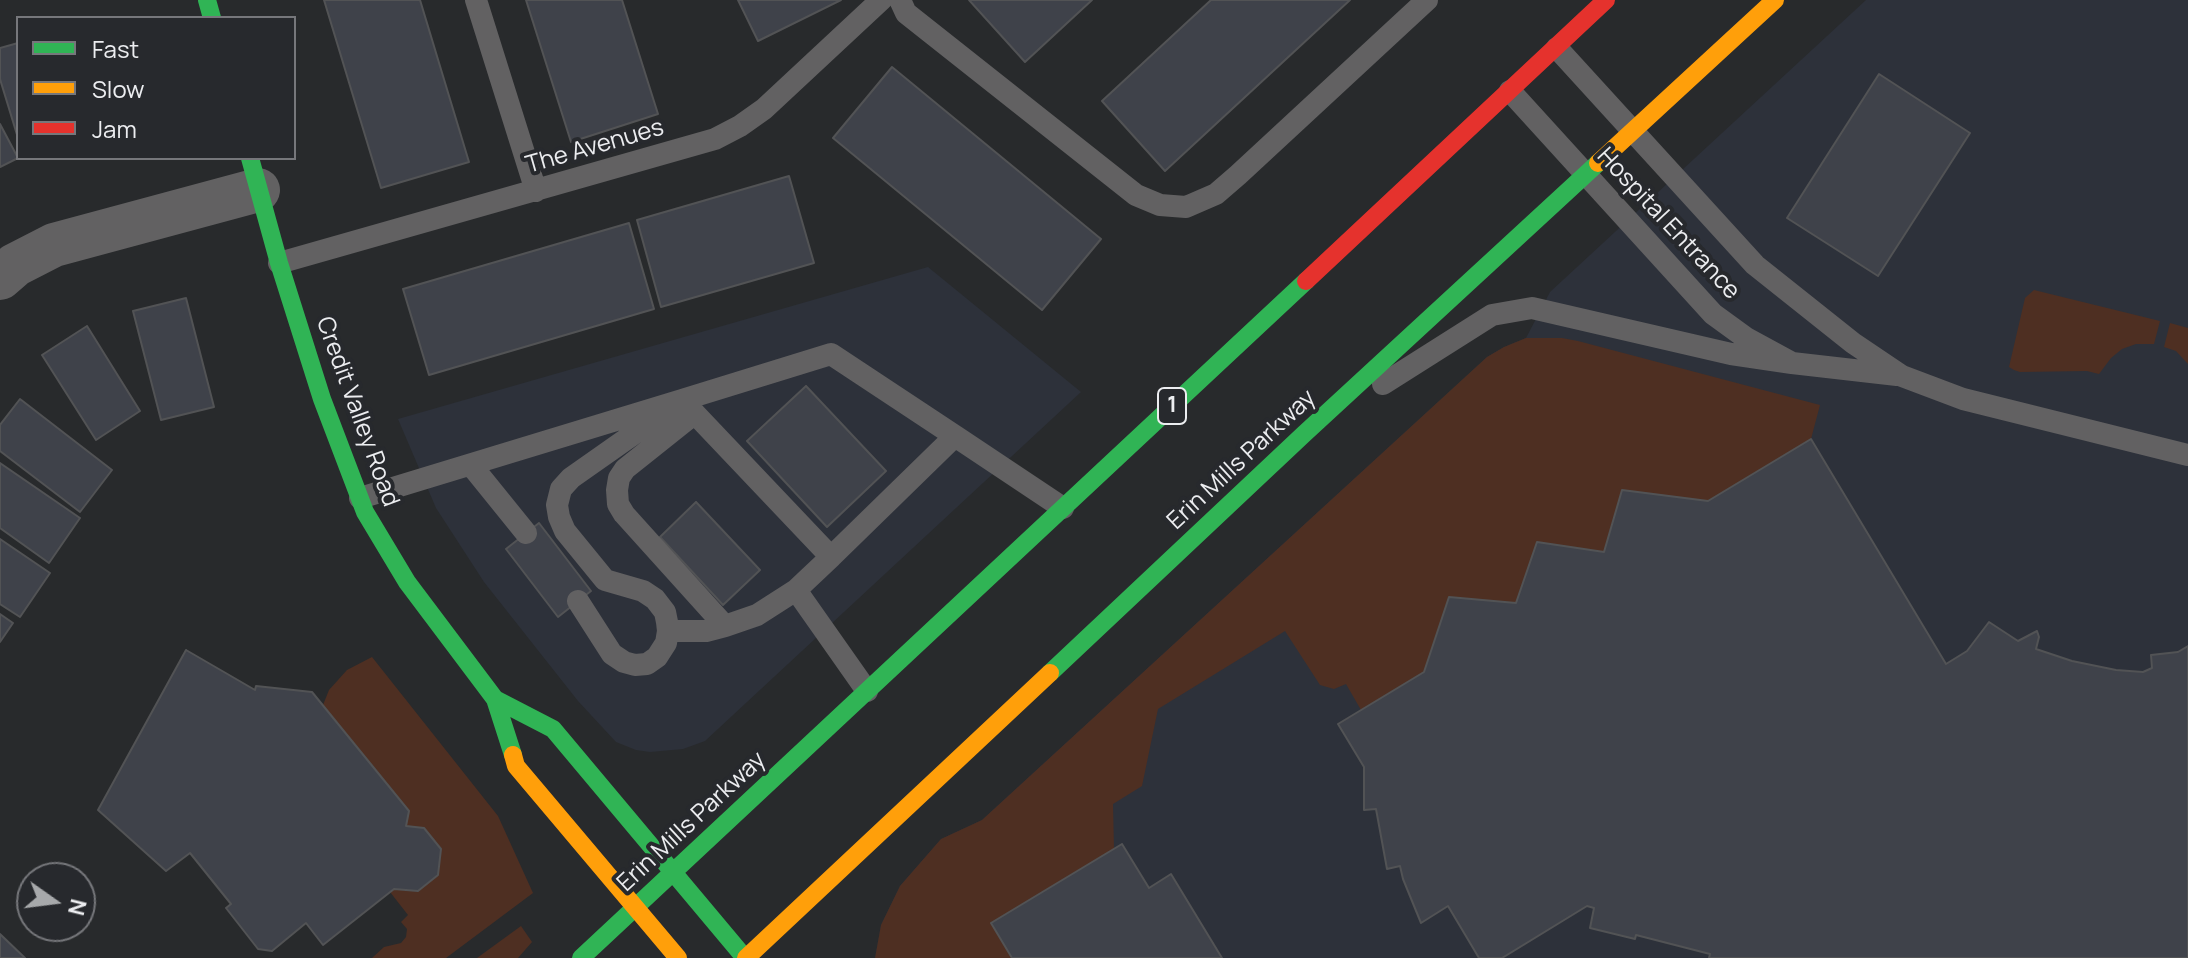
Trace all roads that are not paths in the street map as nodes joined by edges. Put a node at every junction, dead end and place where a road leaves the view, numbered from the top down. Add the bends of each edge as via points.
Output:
1 (476, 0) edge
2 (881, 0) edge
3 (900, 0) edge
4 (1427, 0) edge
5 (1606, 0) edge
6 (1752, 0) edge
7 (1775, 0) edge
8 (1557, 48) junction
9 (1717, 54) junction
10 (1510, 91) junction
11 (1634, 132) junction
12 (254, 174) edge
13 (1587, 175) junction
14 (536, 191) junction
15 (279, 263) junction
16 (0, 278) edge
17 (1792, 363) junction
18 (1902, 376) junction
19 (688, 407) junction
20 (1304, 434) junction
21 (955, 436) junction
22 (2188, 455) edge
23 (471, 465) junction
24 (360, 498) junction
25 (1063, 508) junction
26 (526, 533) dead end
27 (831, 557) junction
28 (796, 590) junction
29 (578, 601) dead end
30 (725, 626) junction
31 (668, 631) junction
32 (867, 691) junction
33 (495, 699) junction
34 (673, 872) junction
35 (636, 907) junction
36 (581, 958) edge
37 (678, 958) edge
38 (746, 958) edge

1 - 14 lane
2 - 14 lane, The Avenues via 740,126 701,144
3 - 4 lane via 906,13 1136,195 1160,205 1186,207 1216,194
5 - 8 main road, Erin Mills Parkway / 1
6 - 9 lane
7 - 9 main road, Erin Mills Parkway
8 - 10 main road, Erin Mills Parkway / 1
8 - 11 lane, Hospital Entrance
9 - 11 main road, Erin Mills Parkway
10 - 13 lane, Hospital Entrance
10 - 25 main road, Erin Mills Parkway / 1
11 - 13 main road, Erin Mills Parkway
11 - 18 lane, Hospital Entrance via 1755,265
12 - 15 main road, Credit Valley Road
12 - 16 street via 54,245
13 - 17 lane, Hospital Entrance via 1713,314
13 - 20 main road, Erin Mills Parkway
14 - 15 lane, The Avenues
15 - 24 main road, Credit Valley Road
17 - 18 lane, Hospital Entrance
17 - 20 lane via 1532,308 1492,315
18 - 22 lane, Hospital Entrance via 1963,399
19 - 21 lane via 831,354
19 - 23 lane
19 - 27 lane
19 - 30 lane via 625,469 619,478 618,504
19 - 31 lane via 571,478 557,505 565,531 605,580 655,599 665,612
20 - 38 main road, Erin Mills Parkway
21 - 25 lane
21 - 27 lane
23 - 24 lane
23 - 26 lane
24 - 33 main road, Credit Valley Road via 407,582
25 - 32 main road, Erin Mills Parkway / 1
27 - 28 lane
28 - 30 lane via 757,615
28 - 32 lane
29 - 31 lane via 612,654 624,662 647,664 657,657
30 - 31 lane
32 - 34 main road, Erin Mills Parkway / 1
33 - 34 main road, Credit Valley Road via 553,729
33 - 35 main road, Credit Valley Road via 516,766
34 - 35 main road, Erin Mills Parkway / 1
34 - 38 main road, Credit Valley Road
35 - 36 main road, Erin Mills Parkway / 1
35 - 37 main road, Credit Valley Road

